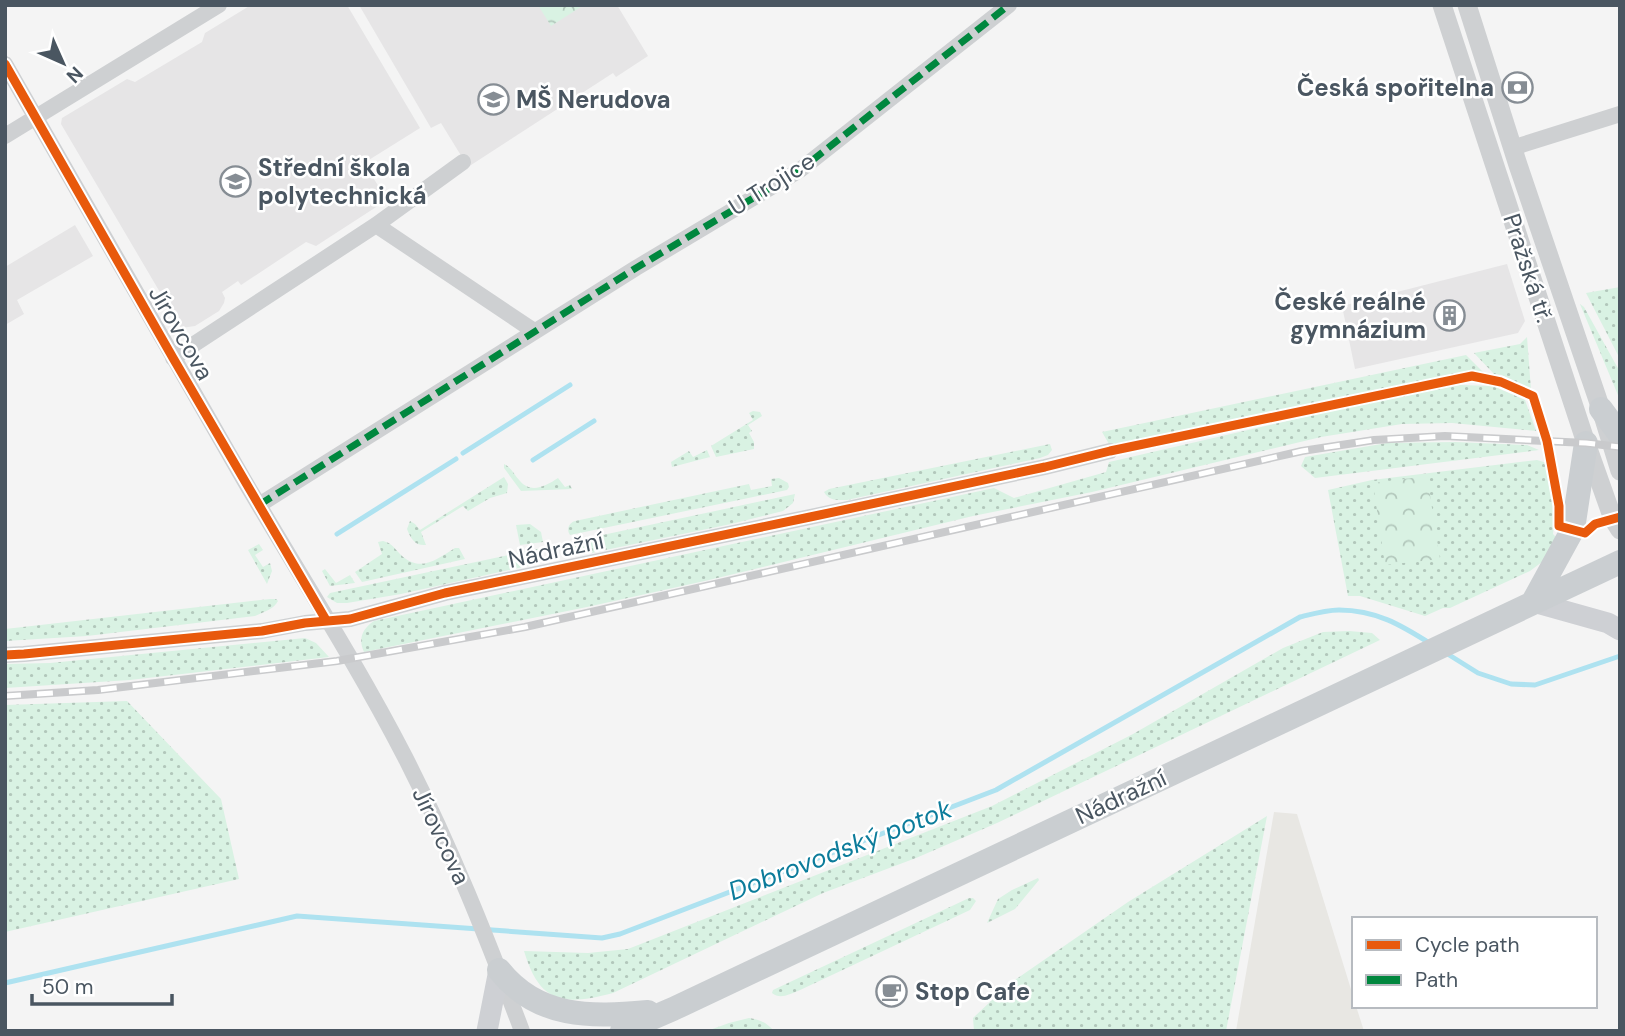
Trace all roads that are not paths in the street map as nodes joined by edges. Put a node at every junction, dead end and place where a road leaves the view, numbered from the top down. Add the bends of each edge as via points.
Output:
1 (219, 5) edge
2 (1442, 5) edge
3 (1467, 5) edge
4 (998, 8) edge
5 (5, 64) edge
6 (1620, 114) edge
7 (35, 117) junction
8 (5, 136) edge
9 (1513, 148) junction
10 (463, 162) dead end
11 (376, 225) junction
12 (534, 331) junction
13 (173, 358) junction
14 (1601, 409) junction
15 (1620, 435) edge
16 (1586, 443) junction
17 (1110, 451) dead end
18 (1620, 471) edge
19 (259, 505) junction
20 (1620, 530) edge
21 (1620, 562) edge
22 (1533, 602) junction
23 (326, 620) junction
24 (1620, 630) edge
25 (5, 655) edge
26 (499, 970) junction
27 (673, 1009) junction
28 (487, 1031) edge
29 (522, 1031) edge
30 (622, 1031) edge
31 (643, 1031) edge

1 - 7 street
2 - 16 street, Pražská tř.
3 - 9 street, Pražská tř.
4 - 12 street, U Trojice via 800,170
5 - 7 street, Jírovcova
6 - 9 street
7 - 8 street
7 - 13 street, Jírovcova
9 - 14 street, Pražská tř.
10 - 11 street, Jírovcova
11 - 12 street
11 - 13 street, Jírovcova
12 - 19 street
13 - 19 street, Jírovcova
14 - 15 main road
14 - 18 street, Pražská tř.
16 - 20 street, Pražská tř.
16 - 22 main road via 1573,529
17 - 23 street, Nádražní via 445,593 349,619
19 - 23 street, Jírovcova
21 - 22 main road, Nádražní
22 - 24 main road
22 - 27 main road, Nádražní
23 - 25 street, Nádražní via 262,631
23 - 26 street, Jírovcova via 405,759
26 - 27 main road via 528,998 561,1011 619,1014
26 - 28 main road
26 - 29 street, Jírovcova
27 - 30 main road, Nádražní
27 - 31 main road

